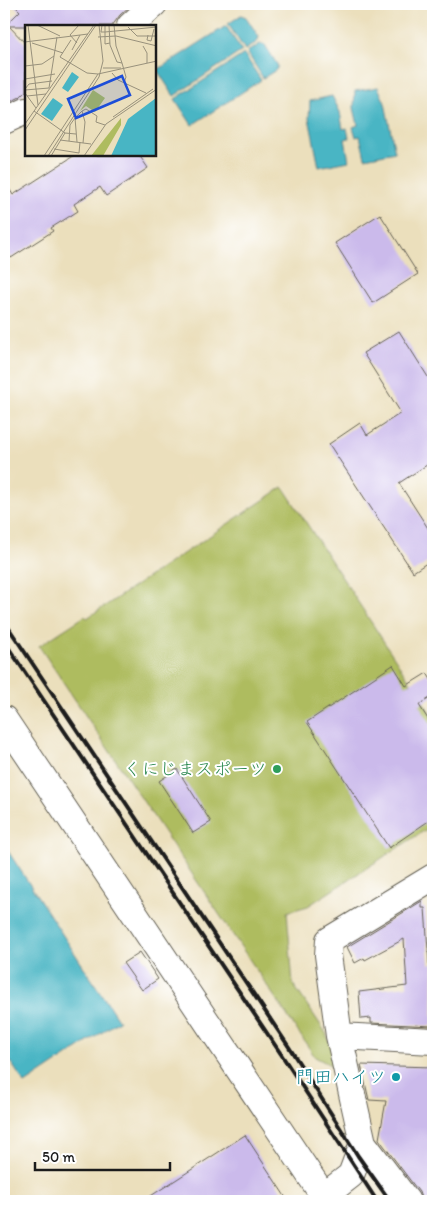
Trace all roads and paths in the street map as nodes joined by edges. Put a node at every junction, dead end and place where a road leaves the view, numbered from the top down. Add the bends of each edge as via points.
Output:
1 (153, 4) edge
2 (131, 25) edge
3 (25, 111) edge
4 (4, 121) edge
5 (4, 719) edge
6 (430, 885) edge
7 (339, 1036) junction
8 (433, 1041) edge
9 (363, 1143) junction
10 (325, 1199) edge
11 (407, 1201) edge

1 - 2 street
3 - 4 street
5 - 10 street
6 - 7 street via 329,940 328,955
7 - 8 street
7 - 9 street
9 - 10 street via 351,1175
9 - 11 street

